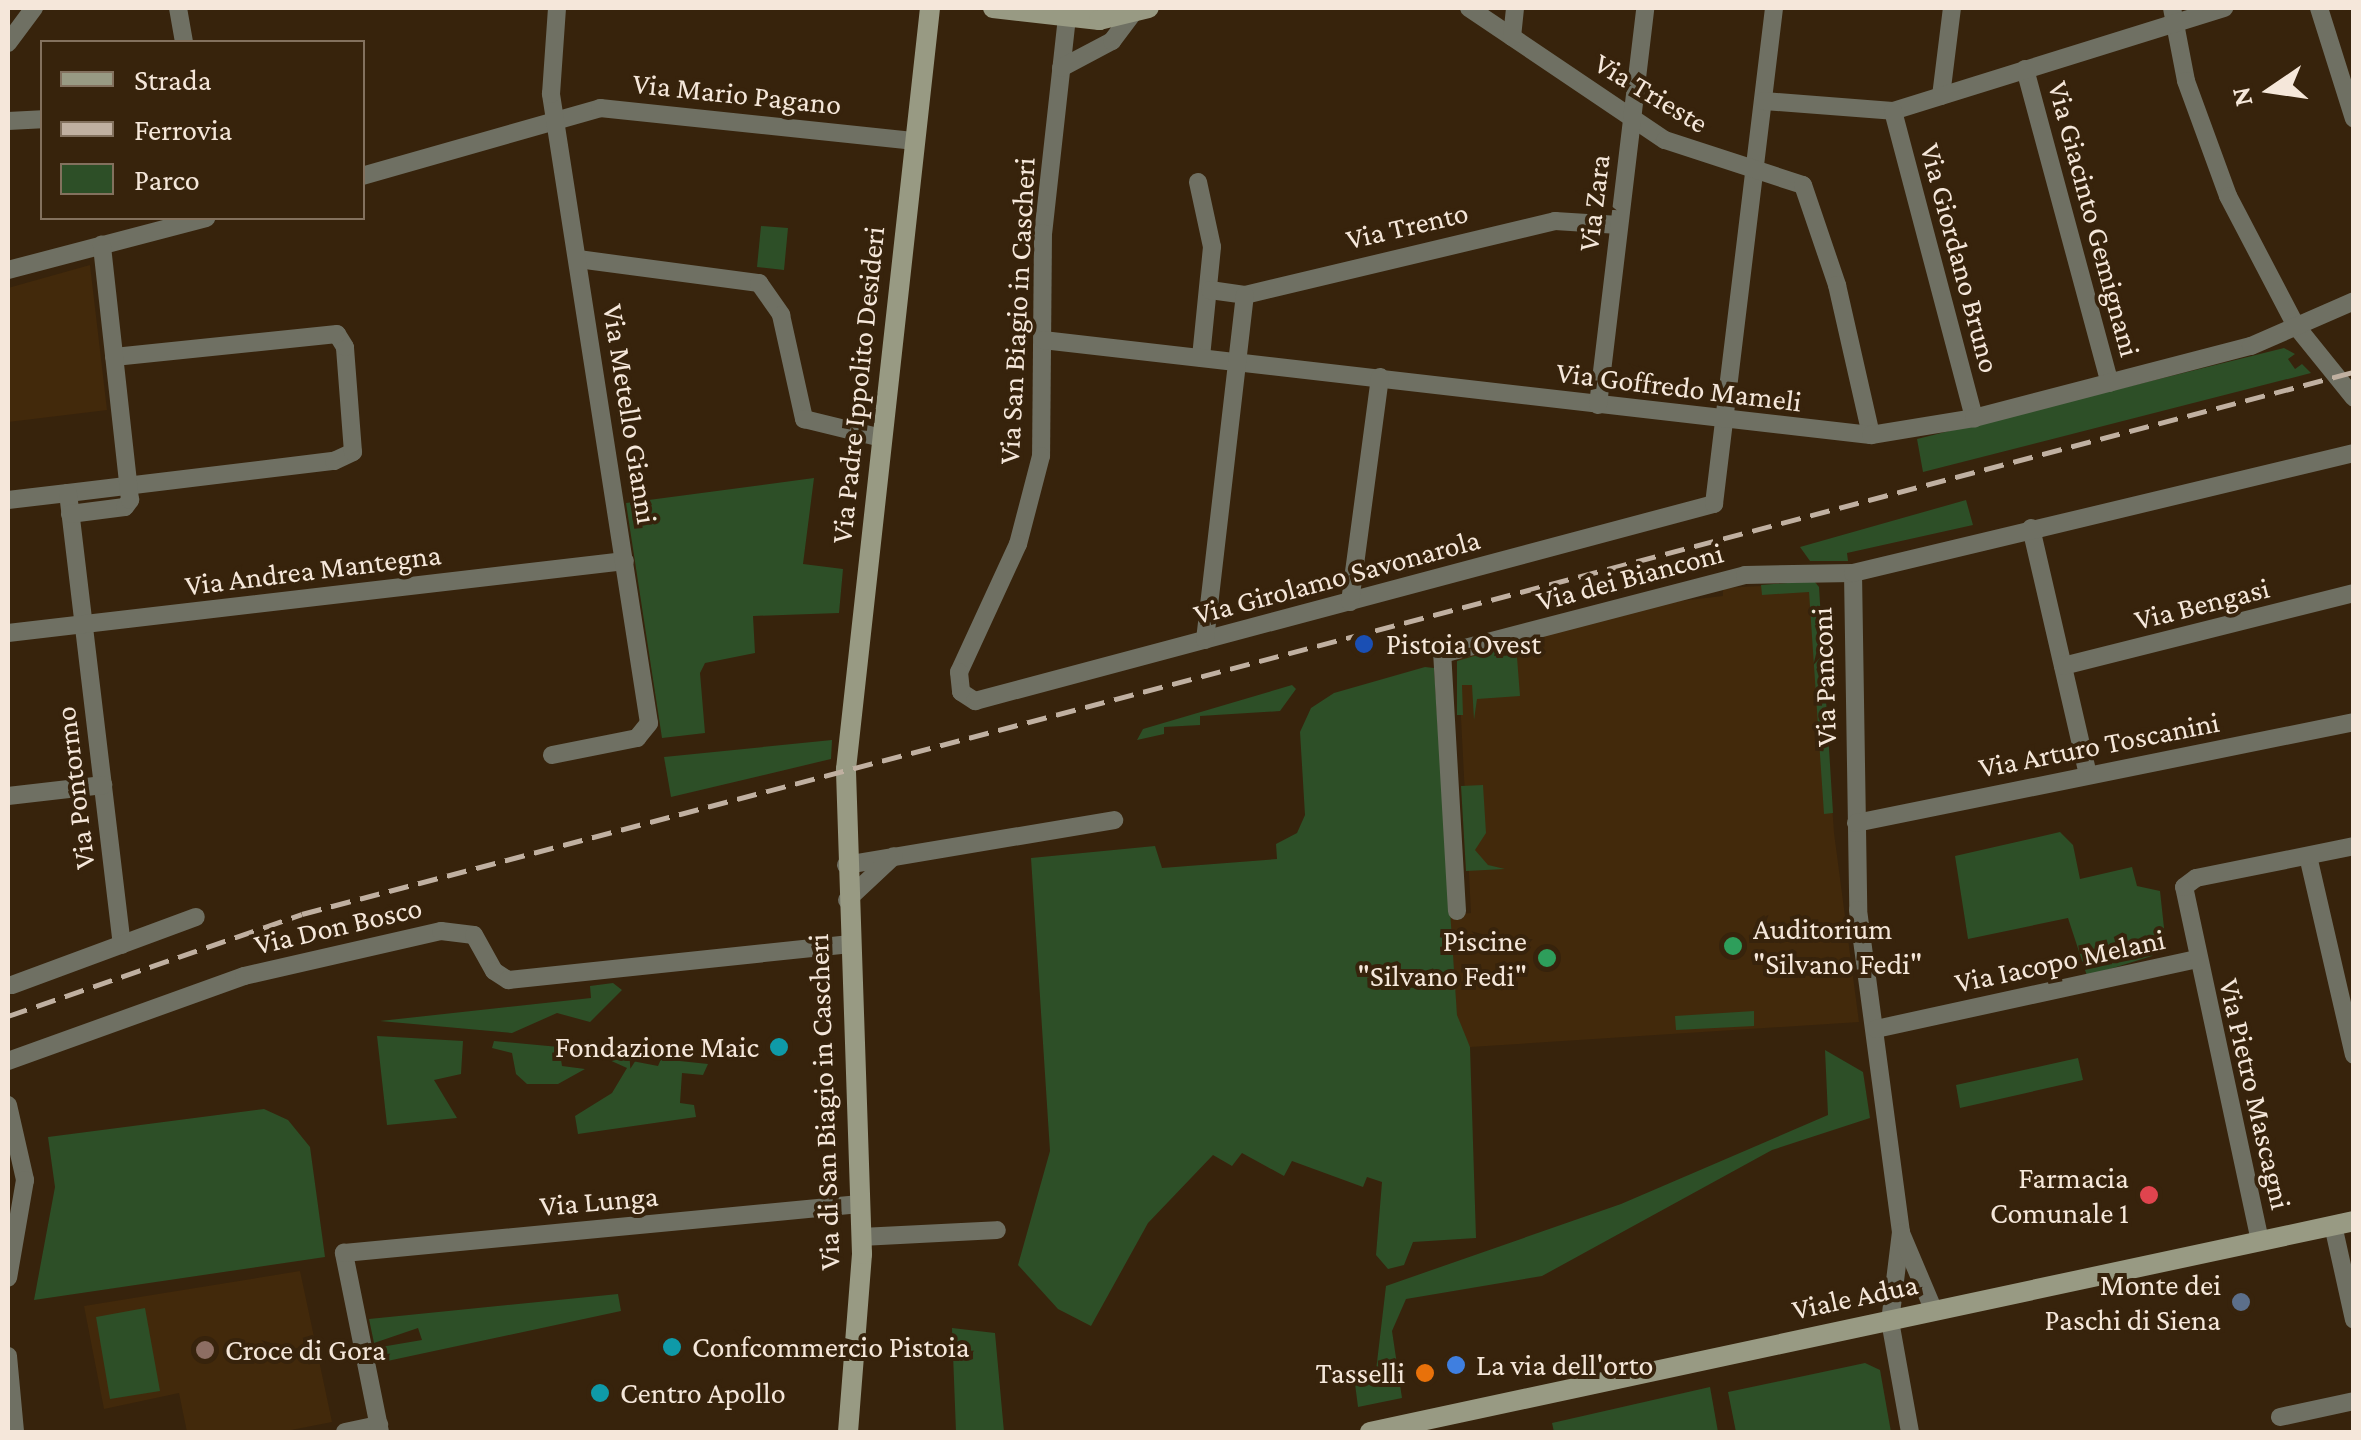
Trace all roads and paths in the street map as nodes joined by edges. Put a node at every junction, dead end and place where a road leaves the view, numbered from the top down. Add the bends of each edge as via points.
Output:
1 (34, 8) edge
2 (178, 8) edge
3 (557, 8) edge
4 (930, 8) edge
5 (993, 8) edge
6 (1469, 8) edge
7 (1515, 8) edge
8 (1645, 8) edge
9 (1774, 8) edge
10 (1952, 8) edge
11 (2224, 8) edge
12 (2319, 8) edge
13 (1140, 11) edge
14 (1068, 12) edge
15 (2172, 15) edge
16 (1512, 37) junction
17 (184, 40) edge
18 (8, 43) edge
19 (1061, 68) junction
20 (2025, 69) junction
21 (1941, 96) junction
22 (1764, 102) junction
23 (2352, 110) edge
24 (1893, 111) junction
25 (40, 119) edge
26 (1632, 120) junction
27 (8, 121) edge
28 (556, 125) junction
29 (915, 141) junction
30 (1756, 170) junction
31 (365, 175) edge
32 (1198, 182) dead end
33 (198, 220) edge
34 (1619, 225) junction
35 (102, 245) junction
36 (578, 259) junction
37 (8, 270) edge
38 (1210, 290) junction
39 (1244, 295) junction
40 (2354, 301) edge
41 (2296, 326) junction
42 (1043, 340) junction
43 (114, 357) junction
44 (1201, 358) junction
45 (1237, 362) junction
46 (1380, 377) junction
47 (2110, 382) junction
48 (2354, 398) edge
49 (1598, 405) junction
50 (1726, 418) junction
51 (1974, 418) junction
52 (1871, 435) junction
53 (882, 438) junction
54 (2354, 453) edge
55 (129, 485) junction
56 (68, 493) junction
57 (8, 500) edge
58 (70, 514) junction
59 (2031, 528) junction
60 (625, 561) junction
61 (1853, 573) junction
62 (2354, 594) edge
63 (1350, 602) junction
64 (84, 624) junction
65 (8, 633) edge
66 (1205, 640) junction
67 (2063, 666) junction
68 (978, 701) joint
69 (2354, 722) edge
70 (552, 755) dead end
71 (846, 770) joint
72 (2088, 775) junction
73 (102, 785) junction
74 (8, 796) edge
75 (1114, 820) dead end
76 (1856, 822) junction
77 (2354, 846) edge
78 (899, 852) junction
79 (2308, 856) junction
80 (846, 865) junction
81 (847, 900) junction
82 (1457, 911) dead end
83 (196, 918) dead end
84 (848, 944) junction
85 (122, 945) junction
86 (2196, 960) junction
87 (12, 985) dead end
88 (1876, 1029) junction
89 (2354, 1055) edge
90 (8, 1060) edge
91 (8, 1106) edge
92 (860, 1204) junction
93 (2343, 1223) edge
94 (997, 1230) dead end
95 (1901, 1232) junction
96 (861, 1237) junction
97 (2260, 1241) junction
98 (8, 1278) edge
99 (1934, 1311) junction
100 (1890, 1320) junction
101 (2354, 1320) edge
102 (8, 1356) edge
103 (2354, 1401) edge
104 (2280, 1417) dead end
105 (380, 1429) edge
106 (15, 1432) edge
107 (348, 1432) edge
108 (848, 1432) edge
109 (1370, 1432) edge
110 (1910, 1432) edge

1 - 18 street
2 - 17 street
3 - 28 street, Via Metello Gianni via 550,76
4 - 29 street, Via Padre Ippolito Desideri
5 - 14 street
6 - 16 street, Via Trieste
7 - 16 street
8 - 26 street, Via Zara
9 - 22 street
10 - 21 street
11 - 15 street
12 - 23 street
13 - 14 street
13 - 19 street via 1112,41
14 - 19 street, Via San Biagio in Cascheri
15 - 20 street
15 - 41 street via 2216,172
16 - 26 street, Via Trieste
19 - 42 street, Via San Biagio in Cascheri via 1043,233
20 - 21 street
20 - 47 street, Via Giacinto Gemignani
21 - 24 street
22 - 24 street
22 - 30 street
24 - 51 street, Via Giordano Bruno
25 - 27 street
26 - 30 street, Via Trieste via 1691,152
26 - 34 street, Via Zara
28 - 29 street, Via Mario Pagano via 600,108
28 - 31 street, Via Mario Pagano
28 - 36 street, Via Metello Gianni
29 - 53 street, Via Padre Ippolito Desideri
30 - 50 street
30 - 52 street, Via Trieste via 1798,181 1810,197 1844,308
32 - 38 street via 1212,247
33 - 35 street
34 - 39 street, Via Trento via 1555,221
34 - 49 street, Via Zara
35 - 37 street
35 - 43 street
36 - 53 street via 759,283 781,314 804,418
36 - 60 street, Via Metello Gianni
38 - 39 street, Via Trento
38 - 44 street
39 - 45 street
40 - 41 street, Via Goffredo Mameli
41 - 47 street, Via Goffredo Mameli via 2251,346
41 - 48 street
42 - 44 street, Via Goffredo Mameli
42 - 68 street, Via San Biagio in Cascheri via 1046,416 1033,497 958,677 964,696
43 - 55 street
43 - 55 street via 329,332 345,347 354,440 348,458
44 - 45 street, Via Goffredo Mameli
45 - 46 street, Via Goffredo Mameli
45 - 66 street
46 - 49 street, Via Goffredo Mameli
46 - 63 street
47 - 51 street, Via Goffredo Mameli
49 - 50 street, Via Goffredo Mameli
50 - 52 street, Via Goffredo Mameli
50 - 63 street, Via Girolamo Savonarola via 1718,496 1710,507
51 - 52 street, Via Goffredo Mameli
53 - 71 street, Via Padre Ippolito Desideri
54 - 59 street, Via Panconi
55 - 56 street
55 - 58 street via 127,506
56 - 57 street
56 - 58 street, Via Pontormo
58 - 64 street, Via Pontormo
59 - 61 street, Via Panconi
59 - 67 street
60 - 64 street, Via Andrea Mantegna
60 - 70 street, Via Metello Gianni via 648,728 632,740
61 - 76 street, Via Panconi
61 - 82 street, Via dei Bianconi via 1745,575 1442,654
62 - 67 street, Via Bengasi
63 - 66 street, Via Girolamo Savonarola
64 - 65 street, Via Andrea Mantegna
64 - 73 street, Via Pontormo
66 - 68 street, Via Girolamo Savonarola
67 - 72 street
69 - 72 street, Via Arturo Toscanini
71 - 80 street, Via di San Biagio in Cascheri
72 - 76 street, Via Arturo Toscanini
73 - 74 street
73 - 85 street, Via Pontormo
75 - 78 street
76 - 88 street, Via Panconi via 1858,910
77 - 79 street
78 - 80 street
78 - 81 street
79 - 86 street, Via Pietro Mascagni via 2186,884
79 - 89 street
80 - 81 street, Via di San Biagio in Cascheri
81 - 84 street, Via di San Biagio in Cascheri
83 - 85 street
84 - 90 street, Via Don Bosco via 508,980 494,971 474,935 441,930 244,976
84 - 92 street, Via di San Biagio in Cascheri
85 - 87 street
86 - 88 street, Via Iacopo Melani
86 - 97 street, Via Pietro Mascagni
88 - 95 street, Via Panconi
91 - 98 street via 25,1180
92 - 96 street, Via di San Biagio in Cascheri
92 - 105 street, Via Lunga via 344,1253
93 - 97 street, Viale Adua
93 - 101 street
94 - 96 street
95 - 99 street, Via Panconi
95 - 100 street, Via Panconi
96 - 108 street, Via di San Biagio in Cascheri
97 - 99 street, Viale Adua
99 - 100 street, Viale Adua
100 - 109 street, Viale Adua
100 - 110 street, Via Panconi
102 - 106 street
103 - 104 street
105 - 107 street

